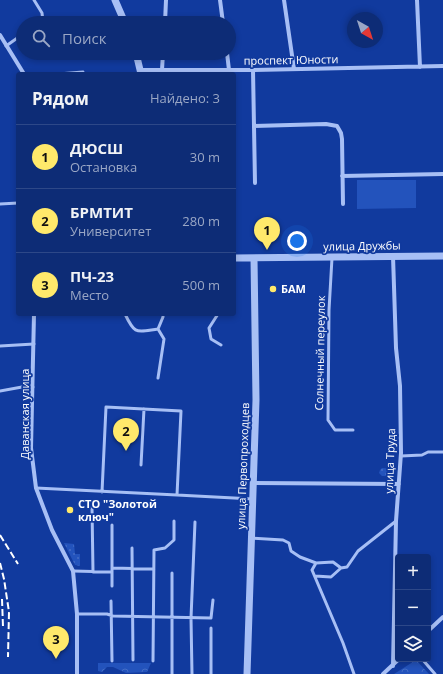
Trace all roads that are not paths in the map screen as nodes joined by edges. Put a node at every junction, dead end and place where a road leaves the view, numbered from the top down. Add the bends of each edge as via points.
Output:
1 (34, 0) edge
2 (115, 0) edge
3 (166, 0) edge
4 (220, 0) edge
5 (284, 0) edge
6 (417, 0) edge
7 (42, 16) edge
8 (122, 16) edge
9 (165, 16) edge
10 (222, 16) edge
11 (0, 35) edge
12 (16, 39) edge
13 (6, 46) junction
14 (137, 60) edge
15 (163, 60) edge
16 (227, 60) edge
17 (443, 66) edge
18 (420, 67) junction
19 (294, 69) junction
20 (162, 70) junction
21 (229, 70) junction
22 (253, 70) junction
23 (23, 72) edge
24 (140, 72) edge
25 (254, 126) junction
26 (443, 174) edge
27 (342, 176) junction
28 (255, 182) dead end
29 (16, 203) edge
30 (0, 204) edge
31 (344, 204) dead end
32 (393, 256) junction
33 (443, 256) edge
34 (332, 257) junction
35 (236, 258) edge
36 (254, 258) junction
37 (34, 316) edge
38 (126, 316) edge
39 (163, 316) edge
40 (217, 316) edge
41 (158, 328) junction
42 (34, 344) junction
43 (221, 345) dead end
44 (0, 346) edge
45 (158, 378) dead end
46 (33, 387) junction
47 (0, 391) edge
48 (144, 410) junction
49 (353, 430) dead end
50 (443, 452) edge
51 (401, 456) junction
52 (141, 465) dead end
53 (253, 483) junction
54 (399, 484) junction
55 (36, 488) junction
56 (102, 492) junction
57 (177, 495) junction
58 (253, 499) junction
59 (92, 507) dead end
60 (396, 520) junction
61 (174, 521) dead end
62 (195, 522) dead end
63 (112, 525) dead end
64 (252, 538) junction
65 (132, 548) dead end
66 (316, 563) junction
67 (341, 568) junction
68 (132, 569) junction
69 (154, 569) junction
70 (112, 570) junction
71 (73, 571) junction
72 (93, 572) junction
73 (172, 573) dead end
74 (315, 576) junction
75 (112, 586) dead end
76 (213, 600) dead end
77 (111, 601) dead end
78 (77, 614) junction
79 (111, 615) junction
80 (443, 616) edge
81 (132, 617) junction
82 (153, 617) junction
83 (173, 617) junction
84 (191, 618) junction
85 (211, 628) dead end
86 (431, 628) edge
87 (112, 660) dead end
88 (133, 660) dead end
89 (153, 661) dead end
90 (397, 662) edge
91 (425, 662) edge
92 (393, 666) junction
93 (77, 674) edge
94 (172, 674) edge
95 (192, 674) edge
96 (211, 674) edge
97 (247, 674) edge
98 (354, 674) edge
99 (383, 674) edge
100 (435, 674) edge

1 - 7 lane
2 - 8 street
3 - 9 street
4 - 10 street
5 - 19 street
6 - 18 street
11 - 13 street
12 - 13 lane
13 - 23 street
14 - 24 street
15 - 20 street
16 - 21 street
17 - 18 street, проспект Юности
18 - 19 street, проспект Юности
19 - 22 street, проспект Юности
20 - 21 street, проспект Юности
20 - 24 street, проспект Юности
21 - 22 street, проспект Юности
22 - 25 street
25 - 27 street via 335,125 342,136
25 - 28 street
26 - 27 street
27 - 31 street
29 - 30 lane
32 - 33 street, улица Дружбы
32 - 34 street, улица Дружбы
32 - 51 street, улица Труда
34 - 36 street, улица Дружбы
34 - 49 lane, Солнечный переулок via 328,420 335,430
35 - 36 street, улица Дружбы
36 - 53 street, улица Первопроходцев via 256,400
37 - 42 street, Даванская улица
38 - 41 lane via 132,328 138,331
39 - 41 lane
40 - 43 lane via 209,328 211,339
41 - 45 lane via 164,339
42 - 44 lane
42 - 46 street, Даванская улица
46 - 47 lane
46 - 55 street, Даванская улица via 31,448
48 - 52 lane
48 - 56 lane via 106,407
48 - 57 lane via 181,411
50 - 51 lane
51 - 54 street, улица Труда
53 - 54 street
53 - 58 street, улица Первопроходцев
54 - 60 street, улица Труда
55 - 56 lane
55 - 71 street, Даванская улица via 52,530
56 - 57 lane
57 - 58 lane
58 - 64 street, улица Первопроходцев
59 - 72 lane
60 - 67 lane via 358,550 347,567
60 - 92 street, улица Труда
61 - 69 lane via 174,540 165,548 154,550
62 - 84 lane
63 - 70 lane
64 - 66 lane via 289,542 291,551
64 - 97 street, улица Первопроходцев
65 - 68 lane
66 - 67 lane via 333,562
66 - 74 lane via 312,570
67 - 74 lane via 331,577
68 - 69 lane
68 - 70 lane
68 - 81 lane
69 - 82 lane
70 - 72 lane
70 - 75 lane
71 - 72 lane
71 - 78 street, Даванская улица
73 - 83 lane
74 - 98 lane
76 - 84 lane via 211,618
77 - 79 lane
78 - 79 lane
78 - 93 street, Даванская улица
79 - 81 lane
79 - 87 lane
80 - 86 street
81 - 82 lane
81 - 88 lane
82 - 83 lane
82 - 89 lane
83 - 84 lane
83 - 94 lane
84 - 95 lane
85 - 96 lane
90 - 92 street
91 - 100 lane
92 - 99 street

